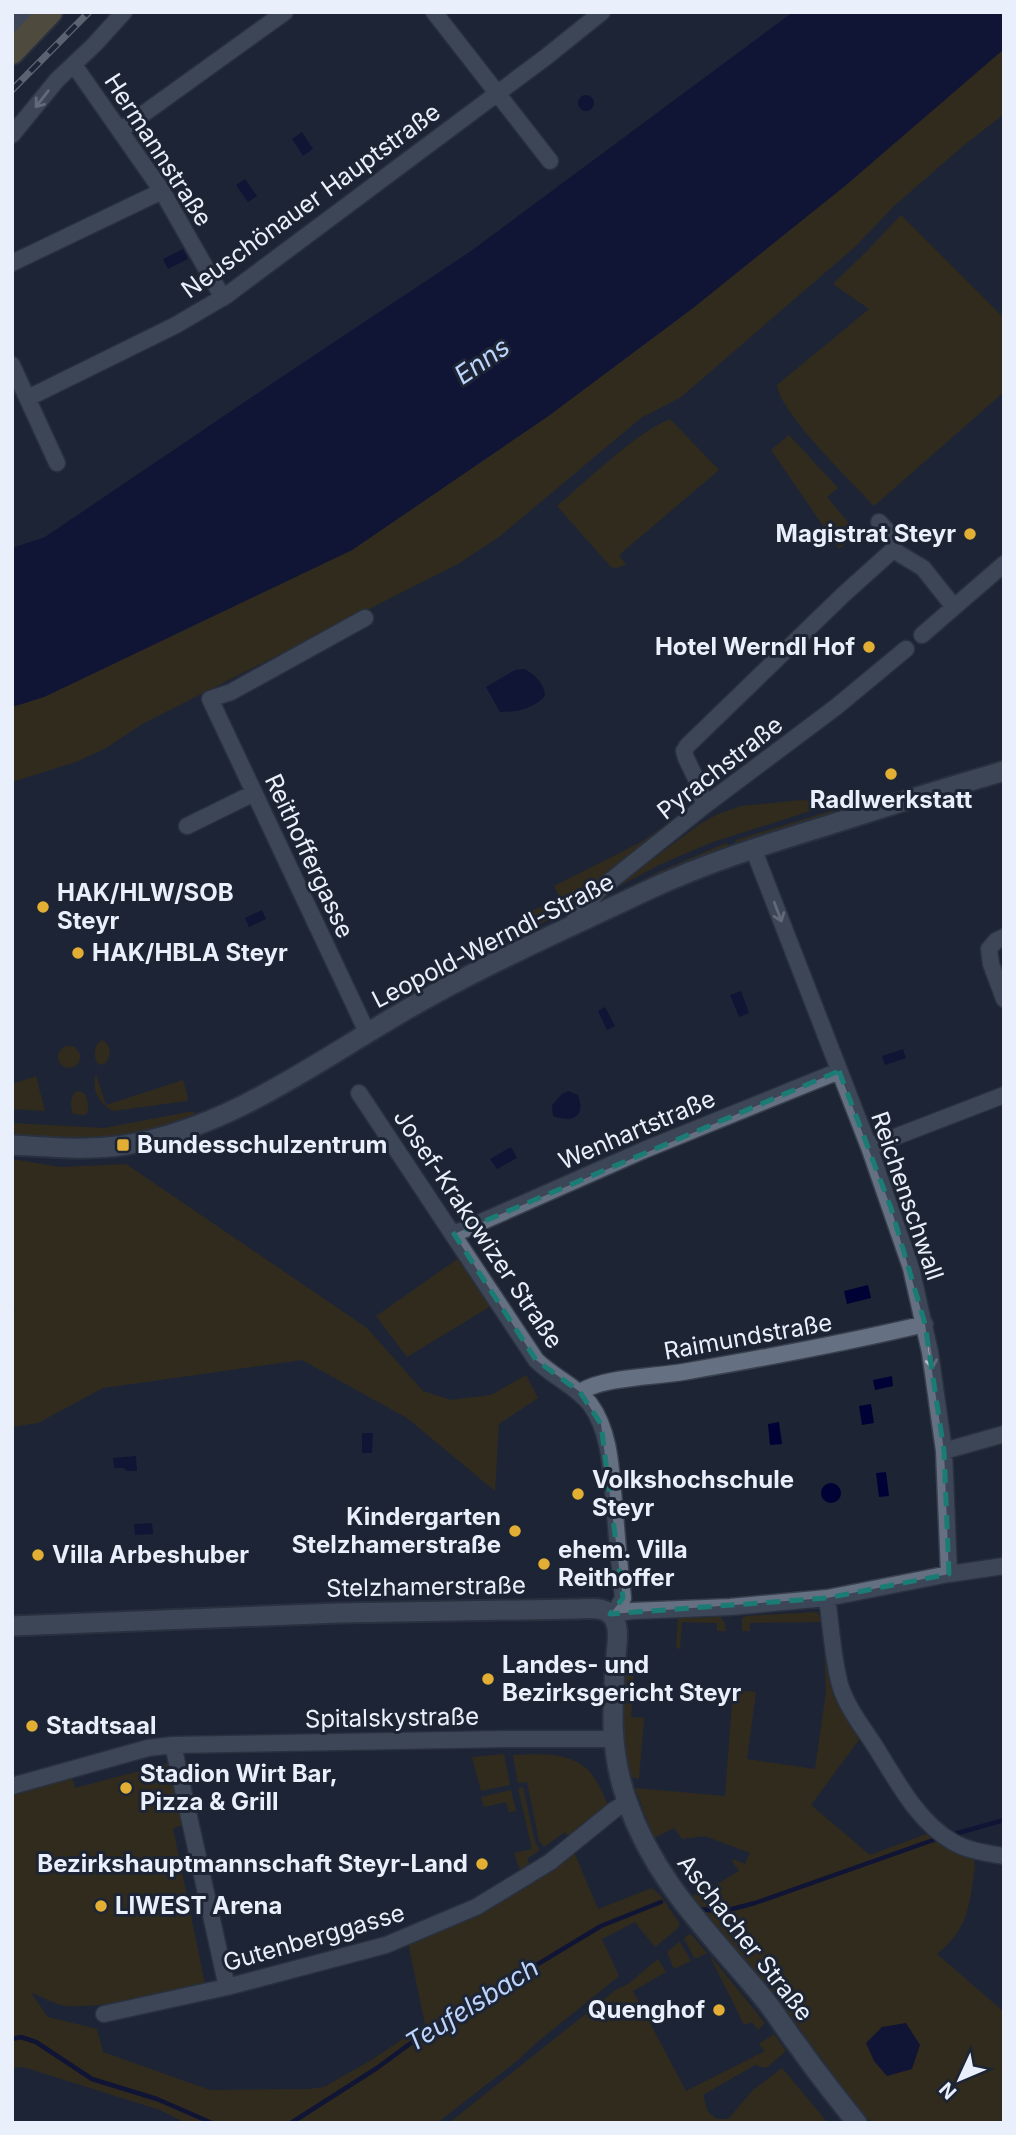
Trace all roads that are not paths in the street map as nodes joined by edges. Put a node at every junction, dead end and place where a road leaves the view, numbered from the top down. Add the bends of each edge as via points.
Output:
1 (25, 12) edge
2 (50, 12) edge
3 (124, 12) edge
4 (285, 12) edge
5 (435, 12) edge
6 (602, 12) edge
7 (12, 26) edge
8 (12, 52) edge
9 (74, 65) junction
10 (496, 93) junction
11 (121, 130) junction
12 (12, 135) edge
13 (550, 161) dead end
14 (162, 191) junction
15 (12, 263) edge
16 (223, 298) junction
17 (12, 365) edge
18 (28, 398) junction
19 (57, 463) dead end
20 (878, 522) dead end
21 (894, 550) junction
22 (1004, 564) edge
23 (954, 607) junction
24 (365, 618) dead end
25 (922, 635) dead end
26 (906, 649) dead end
27 (1004, 771) edge
28 (254, 793) junction
29 (704, 806) junction
30 (187, 826) dead end
31 (753, 848) junction
32 (568, 929) junction
33 (1004, 937) edge
34 (1004, 999) edge
35 (367, 1032) junction
36 (839, 1072) junction
37 (359, 1093) dead end
38 (1004, 1095) edge
39 (12, 1145) edge
40 (869, 1147) junction
41 (454, 1234) junction
42 (925, 1324) junction
43 (580, 1392) junction
44 (1004, 1434) edge
45 (944, 1451) junction
46 (1004, 1566) edge
47 (949, 1574) junction
48 (827, 1598) junction
49 (610, 1614) junction
50 (12, 1626) edge
51 (612, 1739) junction
52 (173, 1745) junction
53 (12, 1786) edge
54 (627, 1802) junction
55 (1004, 1856) edge
56 (227, 1987) junction
57 (104, 2014) dead end
58 (857, 2123) edge

1 - 7 street
2 - 8 main road
3 - 9 street
4 - 11 street
5 - 10 street
6 - 10 street, Neuschönauer Hauptstraße
9 - 11 street, Hermannstraße
9 -> 12 street
10 - 13 street
10 - 16 street, Neuschönauer Hauptstraße
11 - 14 street, Hermannstraße
14 - 15 street
14 - 16 street, Hermannstraße
16 - 18 street, Neuschönauer Hauptstraße
17 - 18 street
18 - 19 street
20 - 21 street via 894,539
21 - 23 street via 923,568
21 - 29 street via 687,746 684,751
22 - 23 street
23 - 25 street
24 - 28 street, Reithoffergasse via 231,692 210,699
26 - 29 street, Pyrachstraße
27 - 31 street, Leopold-Werndl-Straße
28 - 30 street
28 - 35 street, Reithoffergasse
29 - 32 street, Pyrachstraße via 598,891
31 - 32 street, Leopold-Werndl-Straße
31 -> 36 street, Reichenschwall
32 - 35 street, Leopold-Werndl-Straße via 439,990
33 - 34 street via 989,948
35 - 39 street, Leopold-Werndl-Straße via 251,1102 202,1123 123,1145
36 - 40 street, Reichenschwall
36 - 41 street, Wenhartstraße via 644,1150
37 - 41 street, Josef-Krakowizer Straße
38 - 40 street
40 - 42 street, Reichenschwall via 911,1268
41 - 43 street, Josef-Krakowizer Straße via 536,1360
42 - 43 street, Raimundstraße via 774,1357 592,1384
42 -> 45 street, Reichenschwall
43 - 49 street, Josef-Krakowizer Straße via 601,1424 609,1460 623,1598
44 - 45 street
45 - 47 street, Reichenschwall
46 - 47 street, Stelzhamerstraße
47 - 48 street, Stelzhamerstraße
48 - 49 street, Stelzhamerstraße
48 - 55 street via 848,1704 903,1789 919,1812 952,1841 973,1851
49 - 50 street, Stelzhamerstraße via 597,1609 339,1613
49 - 51 street, Aschacher Straße via 617,1625
51 - 52 street, Spitalskystraße
51 - 54 street, Aschacher Straße
52 - 53 street, Spitalskystraße
52 - 56 street
54 - 56 street, Gutenberggasse via 550,1862 476,1907 386,1945
54 - 58 street, Aschacher Straße via 673,1890 767,2002
56 - 57 street, Gutenberggasse

